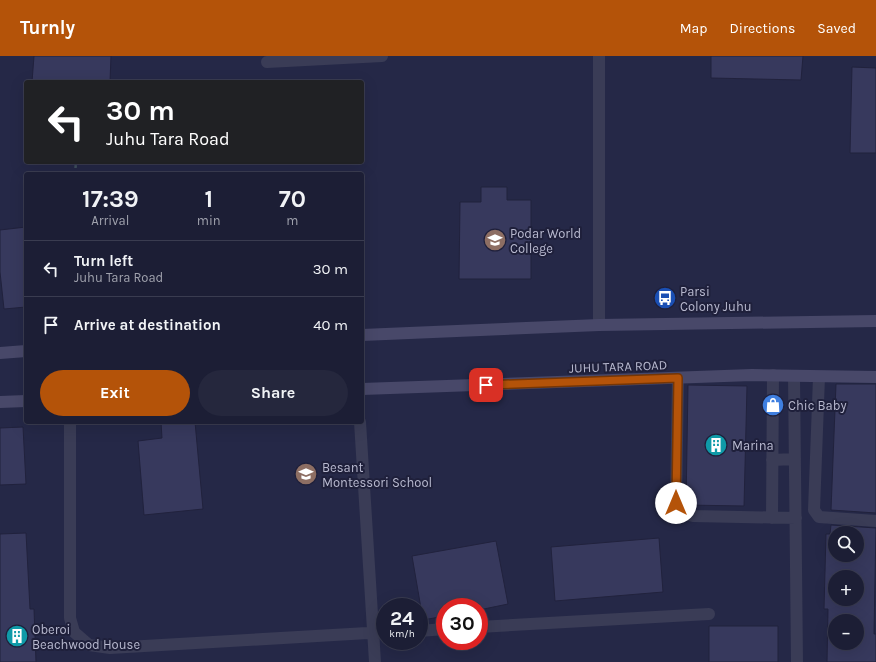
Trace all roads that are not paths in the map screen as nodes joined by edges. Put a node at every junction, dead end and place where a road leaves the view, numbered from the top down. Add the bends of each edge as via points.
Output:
1 (382, 56) edge
2 (599, 56) edge
3 (349, 57) edge
4 (267, 62) dead end
5 (876, 321) edge
6 (599, 325) junction
7 (364, 335) edge
8 (24, 351) edge
9 (0, 353) edge
10 (773, 375) junction
11 (794, 376) junction
12 (819, 376) junction
13 (876, 377) edge
14 (678, 378) junction
15 (364, 389) edge
16 (24, 401) edge
17 (0, 402) edge
18 (70, 424) edge
19 (360, 424) edge
20 (795, 459) junction
21 (772, 460) junction
22 (772, 518) junction
23 (796, 518) junction
24 (876, 521) edge
25 (376, 600) edge
26 (709, 614) dead end
27 (488, 626) edge
28 (376, 633) edge
29 (377, 650) edge
30 (375, 662) edge
31 (797, 662) edge

1 - 3 street
2 - 6 street
3 - 4 street
5 - 6 main road
6 - 7 main road
8 - 9 main road
10 - 11 main road, JUHU TARA ROAD
10 - 14 main road, JUHU TARA ROAD
10 - 21 street
11 - 12 main road, JUHU TARA ROAD
11 - 20 street
12 - 13 main road, JUHU TARA ROAD
12 - 24 street via 814,510 819,517
14 - 15 main road, JUHU TARA ROAD
14 - 22 street via 676,503 680,511 693,516
16 - 17 main road
18 - 28 street via 70,618 74,632 89,645 110,648
19 - 25 street
20 - 21 street
20 - 23 street
21 - 22 street
22 - 23 street
23 - 31 street
26 - 27 street
29 - 30 street

